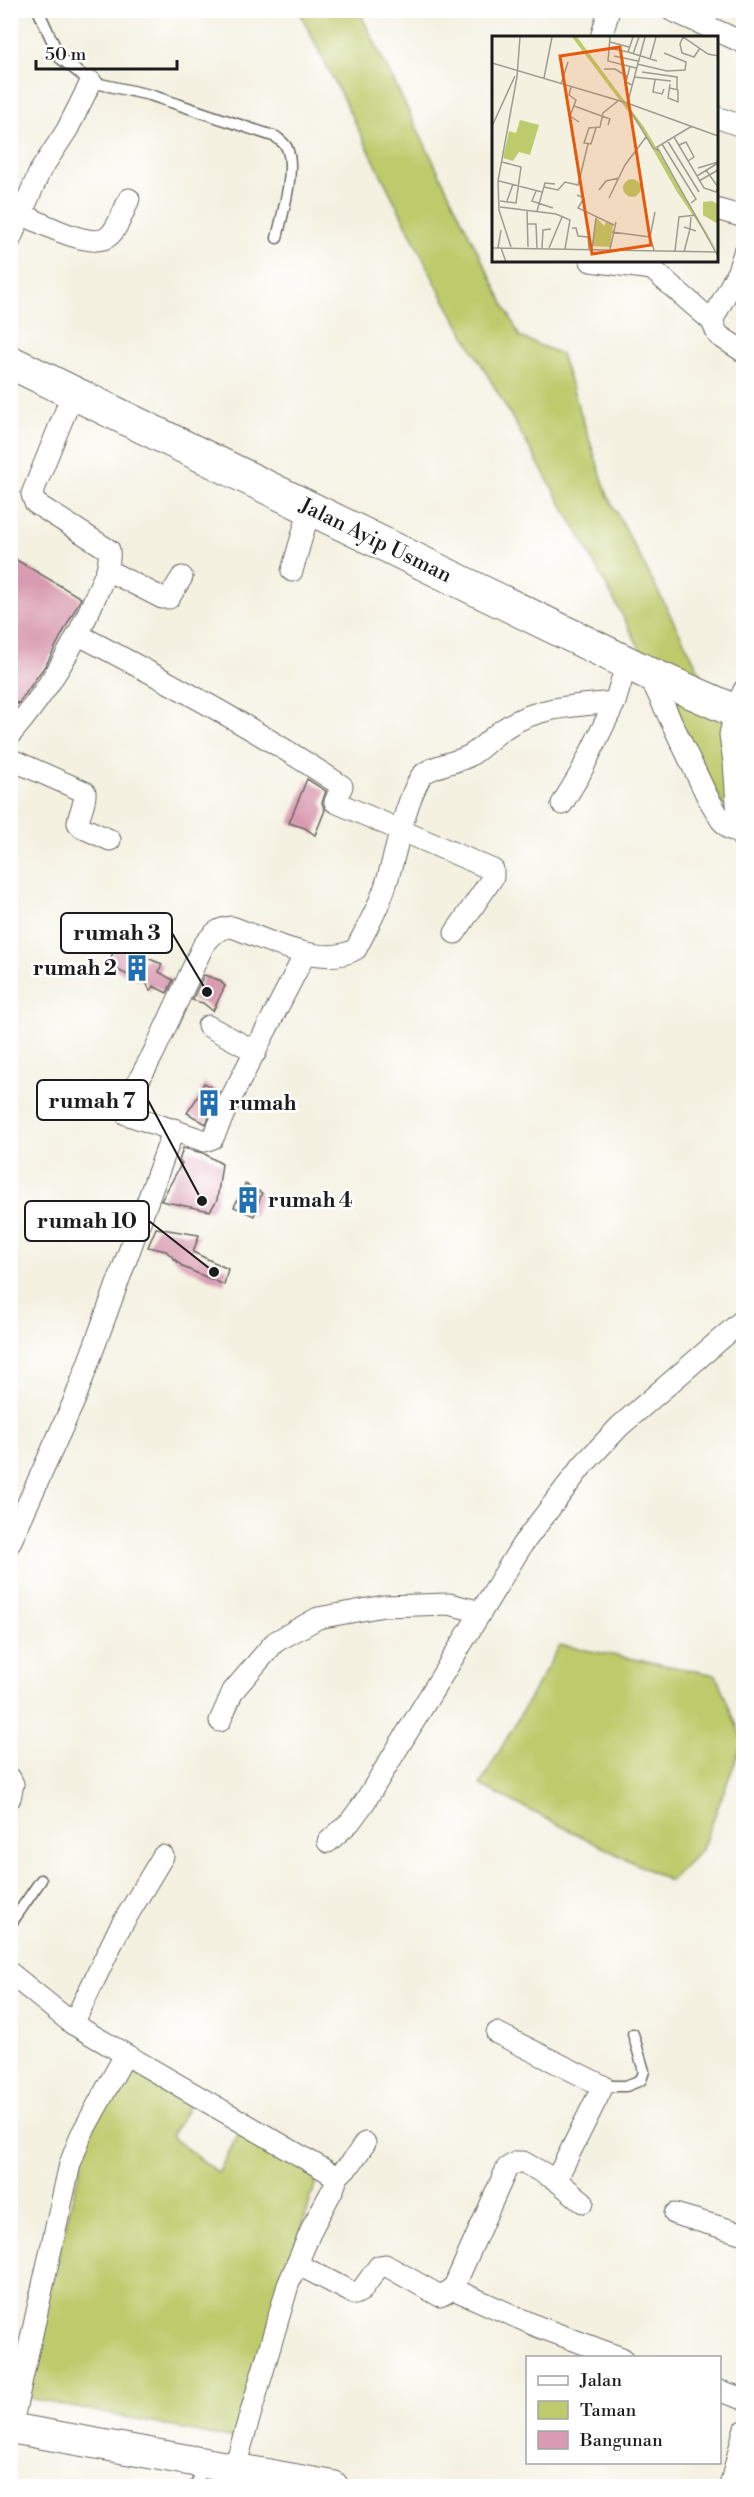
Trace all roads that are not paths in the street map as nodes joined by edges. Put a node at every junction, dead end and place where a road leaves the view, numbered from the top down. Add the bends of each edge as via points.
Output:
1 (38, 10) edge
2 (609, 10) edge
3 (671, 10) edge
4 (691, 29) edge
5 (602, 36) edge
6 (718, 36) edge
7 (718, 36) edge
8 (744, 43) edge
9 (91, 82) junction
10 (718, 117) edge
11 (744, 127) edge
12 (129, 199) dead end
13 (718, 209) edge
14 (22, 214) junction
15 (744, 216) edge
16 (277, 238) dead end
17 (10, 240) edge
18 (744, 253) edge
19 (607, 262) edge
20 (654, 265) edge
21 (712, 321) junction
22 (744, 352) edge
23 (10, 362) edge
24 (73, 393) junction
25 (310, 508) junction
26 (106, 570) junction
27 (292, 570) dead end
28 (182, 577) dead end
29 (80, 635) junction
30 (637, 668) junction
31 (615, 702) junction
32 (741, 705) edge
33 (10, 735) edge
34 (10, 759) edge
35 (562, 804) dead end
36 (402, 831) junction
37 (741, 837) edge
38 (110, 840) dead end
39 (455, 933) dead end
40 (305, 954) junction
41 (208, 1026) dead end
42 (256, 1052) junction
43 (174, 1129) junction
44 (744, 1319) edge
45 (10, 1543) edge
46 (481, 1612) junction
47 (220, 1721) dead end
48 (10, 1778) edge
49 (10, 1798) edge
50 (328, 1842) dead end
51 (163, 1856) dead end
52 (41, 1880) dead end
53 (10, 1925) edge
54 (10, 1973) edge
55 (73, 2024) junction
56 (497, 2033) dead end
57 (633, 2034) dead end
58 (125, 2055) junction
59 (603, 2086) junction
60 (365, 2143) dead end
61 (337, 2177) junction
62 (556, 2180) junction
63 (583, 2202) dead end
64 (675, 2214) dead end
65 (744, 2234) edge
66 (297, 2264) junction
67 (453, 2289) junction
68 (617, 2356) edge
69 (721, 2391) edge
70 (744, 2398) edge
71 (11, 2428) edge
72 (744, 2430) edge
73 (200, 2475) edge
74 (245, 2476) edge
75 (333, 2487) edge
76 (730, 2487) edge

1 - 9 lane via 60,58
2 - 5 street
3 - 4 street
4 - 6 street
7 - 8 street
9 - 14 street via 68,130 40,171
9 - 16 lane via 150,95 283,142 289,152 288,186
10 - 11 street
12 - 14 street via 113,230 101,239 61,233
13 - 15 street
14 - 17 street
18 - 21 street
19 - 20 street
20 - 21 street
21 - 22 street via 718,335
23 - 24 main road, Jalan Ayip Usman
24 - 25 main road, Jalan Ayip Usman
24 - 26 street via 32,494 35,503 109,549
25 - 27 street
25 - 30 main road, Jalan Ayip Usman
26 - 28 street via 162,598 174,594
26 - 29 street
29 - 33 street via 38,704
29 - 36 street via 265,737 342,786 335,802
30 - 31 street
30 - 32 main road, Jalan Ayip Usman
30 - 37 street via 707,796 730,829
31 - 35 street
31 - 36 street via 534,714 506,727 472,755 434,768 421,776
32 - 37 street via 730,735
34 - 38 street via 85,792 78,823
36 - 39 street via 493,870 493,877
36 - 40 street via 384,890 356,950 342,955
40 - 42 street
40 - 43 street via 232,927 222,927 203,946 124,1108 126,1114
41 - 42 street
42 - 43 street via 213,1138 205,1141
43 - 45 street via 75,1399
44 - 46 street via 599,1445 522,1545
46 - 47 street via 449,1604 395,1605 318,1618 275,1642 233,1691
46 - 50 street via 364,1803
48 - 49 street
51 - 55 street via 118,1931
52 - 53 lane
54 - 55 street
55 - 58 street
56 - 59 street
57 - 59 lane via 644,2071 641,2080 626,2086
58 - 61 street
58 - 71 street via 81,2135 70,2164
59 - 62 street
60 - 61 street
61 - 66 street
62 - 63 street
62 - 67 street via 523,2162 507,2168
64 - 65 street
66 - 67 street via 355,2294 382,2264 440,2296
66 - 74 street via 288,2285
67 - 68 street
69 - 70 street
71 - 73 street
72 - 76 street
73 - 74 street
74 - 75 street

